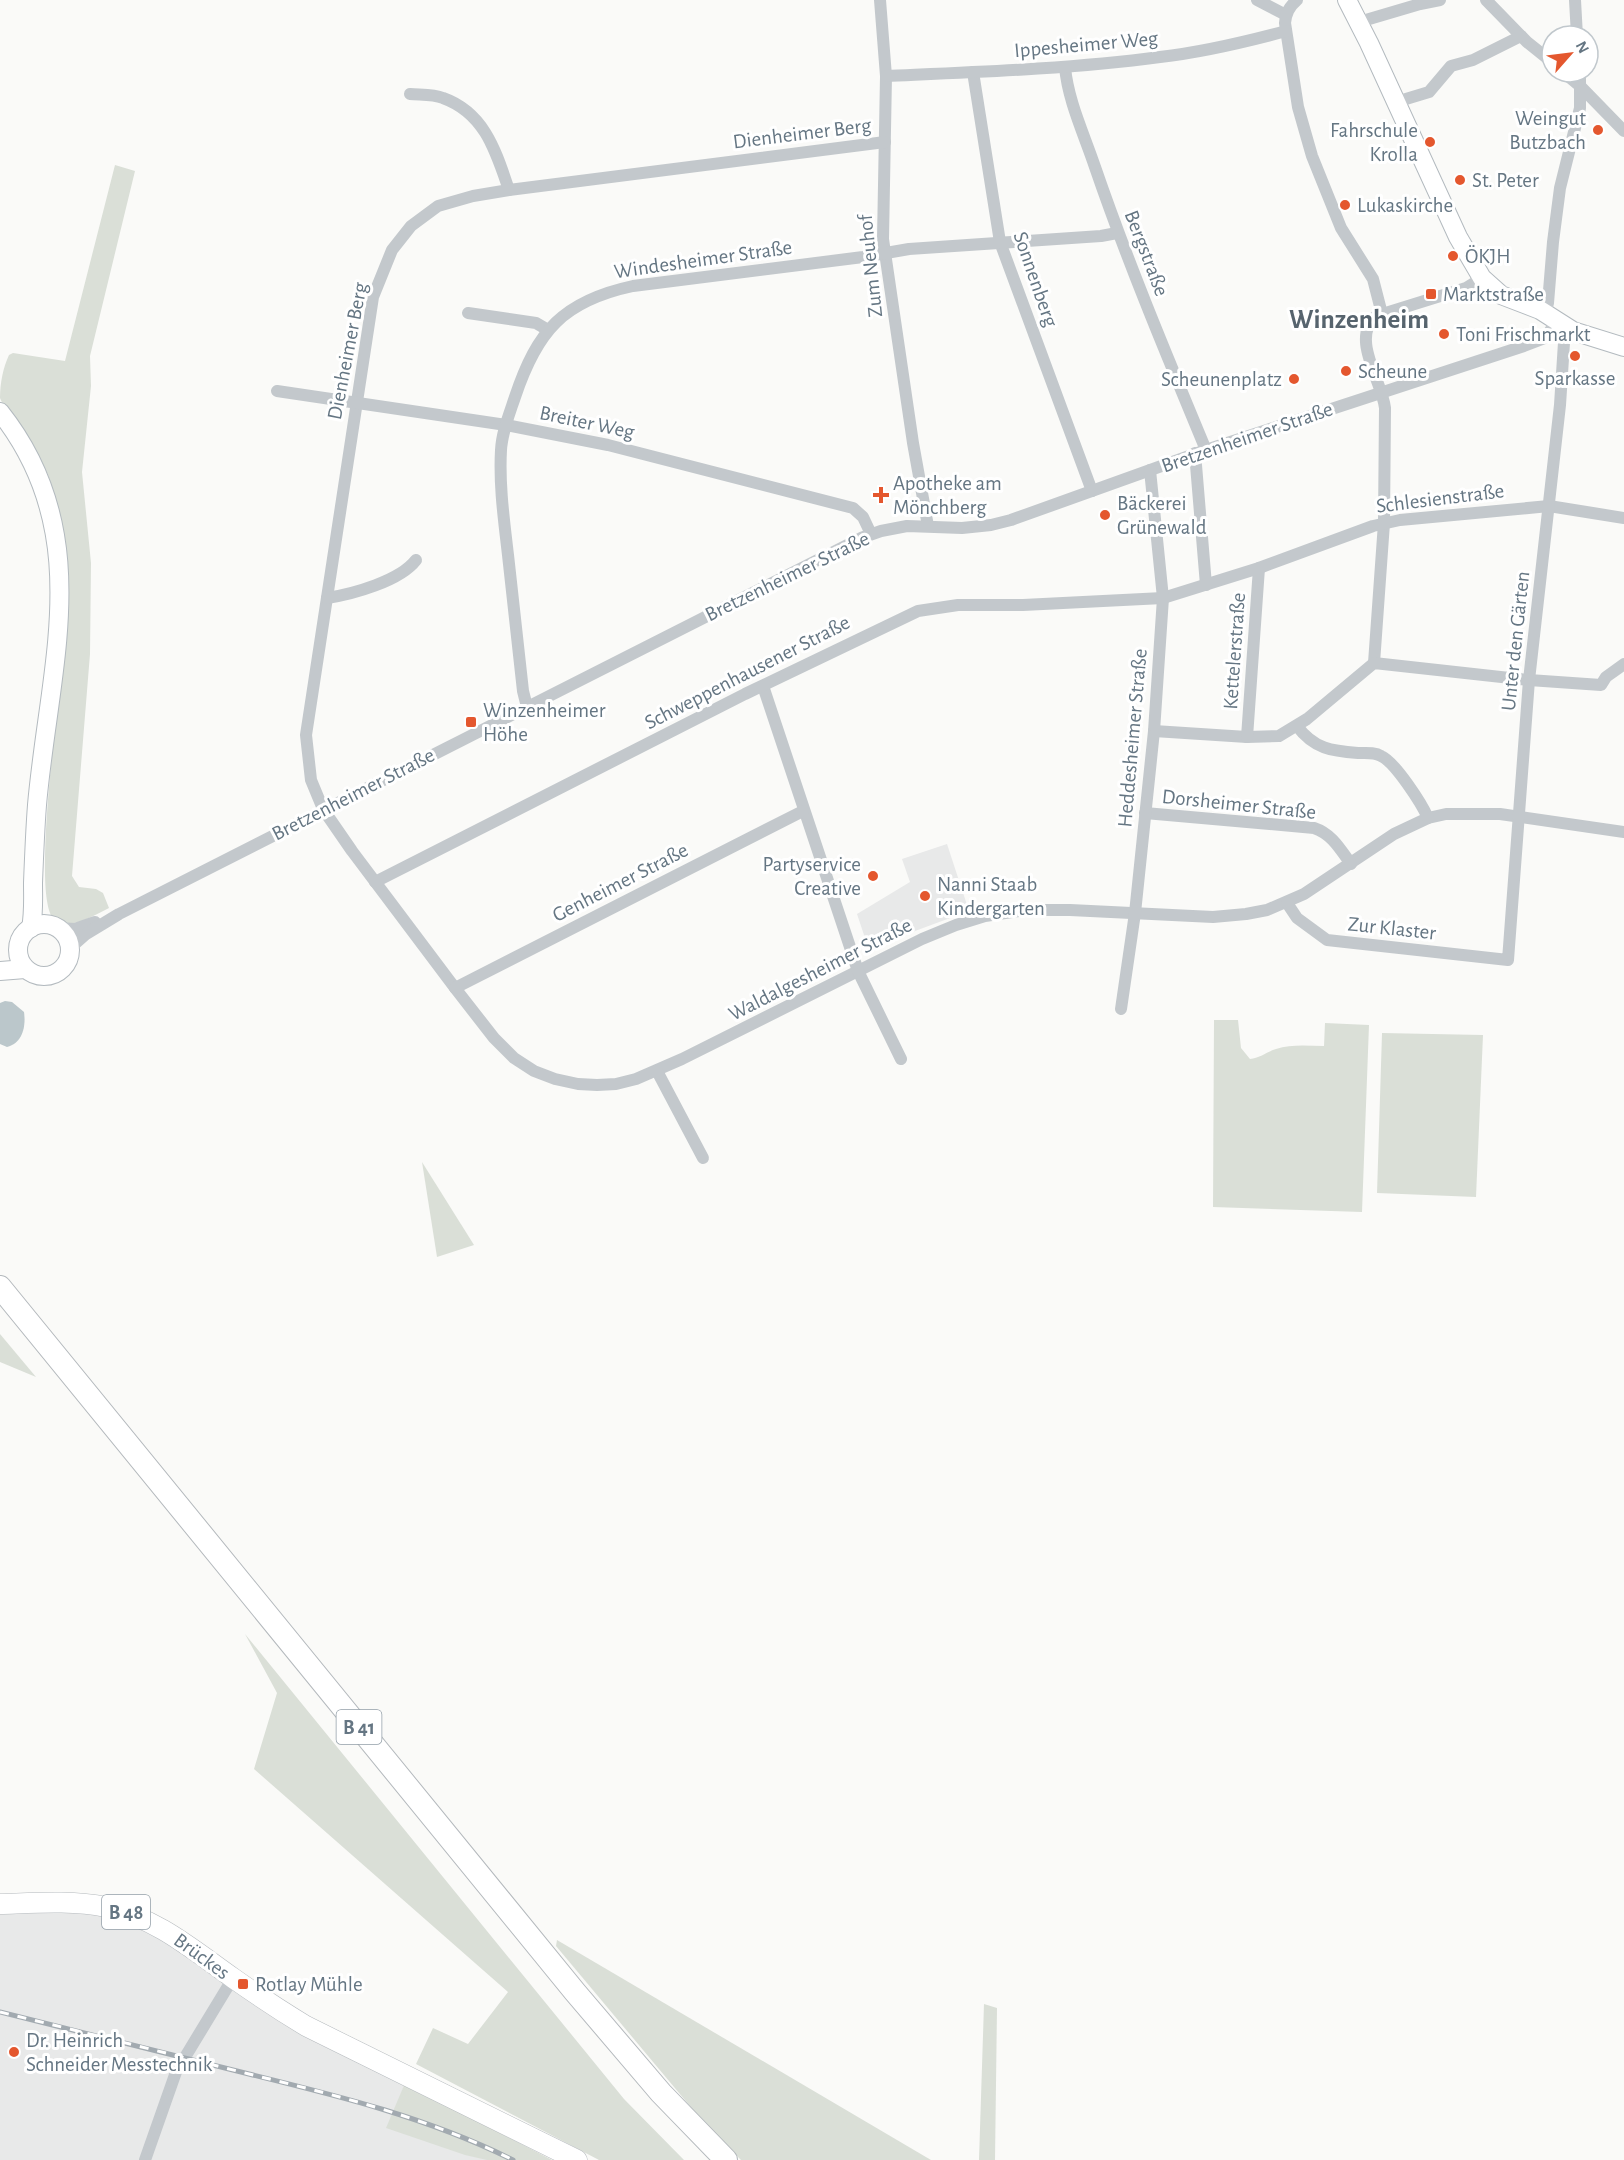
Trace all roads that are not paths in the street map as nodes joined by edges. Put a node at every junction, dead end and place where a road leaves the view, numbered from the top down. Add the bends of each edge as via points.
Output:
1 (880, 0) edge
2 (1257, 0) edge
3 (1297, 0) edge
4 (1347, 0) edge
5 (1440, 0) edge
6 (1486, 0) edge
7 (1575, 0) edge
8 (1286, 15) junction
9 (1359, 22) junction
10 (1576, 24) edge
11 (1286, 31) junction
12 (1521, 36) junction
13 (1540, 52) edge
14 (1065, 67) junction
15 (973, 72) junction
16 (886, 76) junction
17 (1577, 84) edge
18 (1581, 84) edge
19 (1581, 87) junction
20 (410, 94) dead end
21 (1396, 102) junction
22 (1624, 131) edge
23 (885, 142) junction
24 (509, 190) junction
25 (1117, 233) junction
26 (1000, 242) junction
27 (884, 253) junction
28 (1482, 278) junction
29 (468, 313) dead end
30 (1382, 314) junction
31 (1556, 320) junction
32 (548, 330) junction
33 (1624, 347) edge
34 (276, 391) dead end
35 (1382, 391) junction
36 (355, 404) junction
37 (0, 412) edge
38 (506, 425) junction
39 (1200, 452) junction
40 (1150, 470) junction
41 (1092, 491) junction
42 (1549, 506) junction
43 (1624, 518) edge
44 (1384, 523) junction
45 (928, 526) junction
46 (871, 534) junction
47 (416, 560) dead end
48 (1259, 568) junction
49 (1206, 585) junction
50 (327, 598) junction
51 (1163, 598) junction
52 (1374, 663) junction
53 (1624, 664) edge
54 (1529, 680) junction
55 (763, 686) junction
56 (527, 707) junction
57 (1297, 726) junction
58 (1154, 731) junction
59 (1247, 736) junction
60 (323, 809) junction
61 (803, 811) junction
62 (1145, 813) junction
63 (1520, 816) junction
64 (1428, 818) junction
65 (1624, 832) edge
66 (34, 857) junction
67 (1351, 864) junction
68 (375, 882) junction
69 (1287, 903) junction
70 (1135, 913) junction
71 (119, 914) junction
72 (53, 927) junction
73 (31, 928) junction
74 (69, 949) junction
75 (18, 951) junction
76 (1508, 960) joint
77 (0, 965) edge
78 (25, 969) junction
79 (0, 971) edge
80 (858, 971) junction
81 (455, 988) junction
82 (1121, 1009) dead end
83 (901, 1059) dead end
84 (657, 1071) junction
85 (703, 1158) dead end
86 (0, 1287) edge
87 (0, 1310) edge
88 (0, 1904) edge
89 (233, 1978) junction
90 (145, 2160) edge
91 (577, 2160) edge
92 (706, 2160) edge
93 (726, 2160) edge

1 - 16 street, Zum Neuhof
2 - 8 street
3 - 8 street
4 - 9 street
5 - 9 street
6 - 12 street
7 - 10 street
8 - 11 street
9 - 21 street
11 - 14 street, Ippesheimer Weg via 1192,53
11 - 30 street via 1298,107 1312,156 1341,228 1373,279
12 - 13 street
12 - 21 street via 1473,60 1451,66 1429,92
14 - 15 street, Ippesheimer Weg
14 - 25 street, Bergstraße via 1074,108
15 - 16 street, Ippesheimer Weg
15 - 26 street, Sonnenberg
16 - 23 street, Zum Neuhof
17 - 19 street
18 - 19 street, Unter den Gärten
19 - 22 street
19 - 31 street, Unter den Gärten via 1553,242 1548,303
20 - 24 street via 442,97 475,116 496,151
21 - 28 street via 1458,237
23 - 24 street, Dienheimer Berg
23 - 27 street, Zum Neuhof
24 - 36 street, Dienheimer Berg via 438,206 411,226 392,250 373,297
25 - 26 street, Windesheimer Straße
25 - 39 street, Bergstraße
26 - 27 street, Windesheimer Straße
26 - 41 street, Sonnenberg
27 - 32 street, Windesheimer Straße via 617,290 585,301
27 - 45 street, Zum Neuhof
28 - 30 street via 1460,290
28 - 31 street via 1506,298
29 - 32 street via 536,323
30 - 35 street via 1370,322 1365,338
31 - 33 street
31 - 35 street, Bretzenheimer Straße via 1540,340
31 - 42 street, Unter den Gärten via 1560,405
32 - 38 street, Windesheimer Straße via 531,356
34 - 36 street, Breiter Weg
35 - 39 street, Bretzenheimer Straße
35 - 44 street
36 - 38 street, Breiter Weg
36 - 50 street, Dienheimer Berg
37 - 66 street via 29,455 45,492 60,570 60,610
38 - 46 street, Breiter Weg via 608,445 853,508 863,517
38 - 56 street, Windesheimer Straße via 501,450 502,498
39 - 40 street, Bretzenheimer Straße
39 - 49 street, Bergstraße
40 - 41 street, Bretzenheimer Straße
40 - 51 street, Heddesheimer Straße
41 - 45 street, Bretzenheimer Straße via 991,525
42 - 43 street, Schlesienstraße
42 - 44 street, Schlesienstraße
42 - 54 street, Unter den Gärten
44 - 48 street, Schlesienstraße
44 - 52 street
45 - 46 street, Bretzenheimer Straße
46 - 56 street, Bretzenheimer Straße
47 - 50 street via 400,575
48 - 49 street, Schlesienstraße
48 - 59 street, Kettelerstraße
49 - 51 street, Schlesienstraße
50 - 60 street, Dienheimer Berg via 306,735 311,780
51 - 55 street, Schweppenhausener Straße via 932,607 903,616
51 - 58 street, Heddesheimer Straße
52 - 54 street
52 - 57 street
53 - 54 street via 1601,685
54 - 63 street, Unter den Gärten
55 - 61 street
55 - 68 street, Schweppenhausener Straße
56 - 60 street, Bretzenheimer Straße
57 - 59 street via 1273,737
57 - 64 street via 1321,747 1382,756 1397,771
58 - 59 street
58 - 62 street, Heddesheimer Straße
60 - 68 street, Waldalgesheimer Straße
60 - 71 street, Bretzenheimer Straße
61 - 80 street
61 - 81 street, Genheimer Straße
62 - 67 street, Dorsheimer Straße via 1314,828 1333,839
62 - 70 street, Heddesheimer Straße
63 - 64 street, Waldalgesheimer Straße via 1461,813
63 - 65 street, Waldalgesheimer Straße
63 - 76 street, Unter den Gärten
64 - 67 street, Waldalgesheimer Straße via 1394,834
66 - 72 street via 40,898
66 - 73 street
67 - 69 street, Waldalgesheimer Straße
68 - 81 street, Waldalgesheimer Straße
69 - 70 street, Waldalgesheimer Straße via 1231,916
69 - 76 street, Zur Klaster via 1297,918 1327,940
70 - 80 street, Waldalgesheimer Straße via 1043,909 985,916 943,930
70 - 82 street, Heddesheimer Straße
71 - 72 street, Bretzenheimer Straße via 75,929
71 - 74 street, Bretzenheimer Straße
72 - 73 street
72 - 74 street via 66,937
73 - 75 street via 21,938
74 - 78 street via 68,960 56,973 39,976
75 - 77 street
75 - 78 street
78 - 79 street
80 - 83 street
80 - 84 street, Waldalgesheimer Straße
81 - 84 street, Waldalgesheimer Straße via 514,1058 534,1071 566,1082 597,1085 626,1082
84 - 85 street
86 - 93 highway, B 41 via 575,1992 661,2093
87 - 92 highway, B 41 via 564,2002
88 - 89 main road, Brückes / B 48 via 86,1904 126,1912 162,1928
89 - 90 street via 176,2072
89 - 91 main road, Brückes / B 48 via 281,2011

